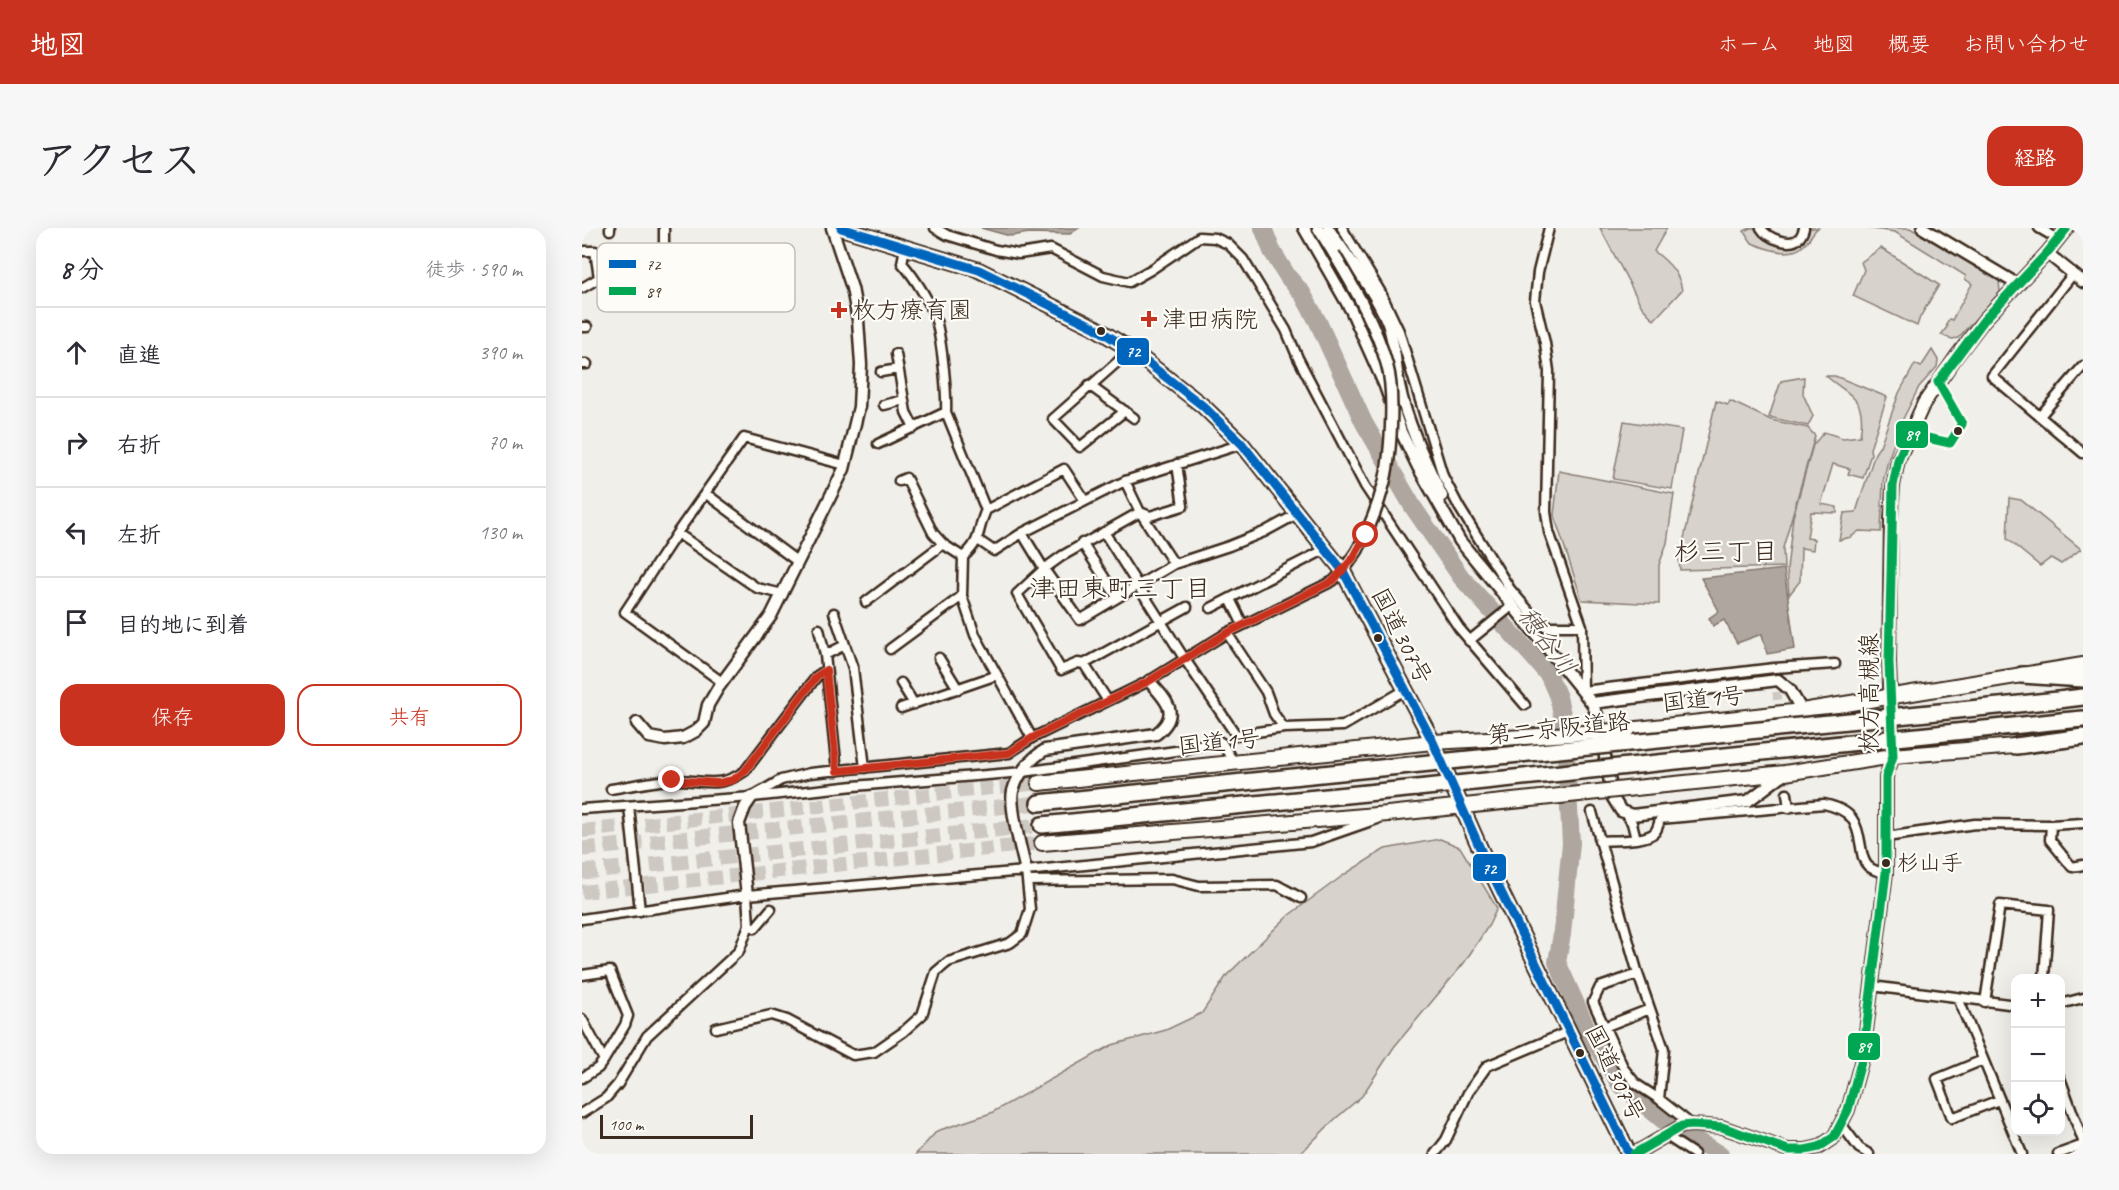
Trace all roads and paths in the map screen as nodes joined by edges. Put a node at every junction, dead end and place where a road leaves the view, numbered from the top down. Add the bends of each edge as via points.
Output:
1 (663, 228) edge
2 (832, 228) edge
3 (842, 228) edge
4 (935, 228) edge
5 (1304, 228) edge
6 (1318, 228) edge
7 (1328, 228) edge
8 (1342, 228) edge
9 (1549, 228) edge
10 (1761, 228) edge
11 (1804, 228) edge
12 (1923, 228) edge
13 (2039, 228) edge
14 (2067, 228) edge
15 (2058, 239) junction
16 (664, 243) edge
17 (905, 248) junction
18 (582, 250) edge
19 (595, 251) joint
20 (2047, 253) junction
21 (597, 264) edge
22 (2073, 274) junction
23 (597, 279) edge
24 (2083, 282) edge
25 (2017, 284) junction
26 (582, 288) edge
27 (1131, 350) junction
28 (896, 354) dead end
29 (2083, 366) edge
30 (898, 369) junction
31 (881, 372) dead end
32 (1089, 385) junction
33 (904, 400) junction
34 (884, 405) dead end
35 (1125, 411) junction
36 (946, 412) junction
37 (2040, 416) junction
38 (1134, 418) dead end
39 (914, 428) junction
40 (878, 444) dead end
41 (1242, 444) junction
42 (2083, 453) edge
43 (1177, 464) junction
44 (845, 465) junction
45 (898, 481) dead end
46 (1125, 481) junction
47 (705, 493) junction
48 (1085, 501) junction
49 (986, 510) junction
50 (1140, 512) junction
51 (1298, 514) junction
52 (1104, 532) junction
53 (677, 533) junction
54 (1022, 533) junction
55 (978, 540) junction
56 (1082, 543) junction
57 (943, 544) junction
58 (1326, 549) junction
59 (963, 557) junction
60 (798, 562) junction
61 (1174, 564) junction
62 (1044, 569) junction
63 (1343, 571) junction
64 (1487, 575) junction
65 (1137, 585) junction
66 (783, 594) junction
67 (962, 596) junction
68 (1117, 597) junction
69 (1230, 599) junction
70 (866, 602) dead end
71 (1187, 607) dead end
72 (1211, 608) dead end
73 (1508, 609) junction
74 (834, 613) dead end
75 (1162, 621) junction
76 (1243, 625) junction
77 (1582, 626) junction
78 (819, 628) dead end
79 (1227, 633) junction
80 (1469, 641) junction
81 (845, 645) junction
82 (890, 649) dead end
83 (825, 655) junction
84 (939, 658) dead end
85 (1184, 658) junction
86 (1084, 664) junction
87 (1835, 664) dead end
88 (2083, 665) edge
89 (826, 670) junction
90 (997, 675) junction
91 (2022, 675) junction
92 (2083, 678) edge
93 (1149, 681) junction
94 (722, 682) junction
95 (901, 683) dead end
96 (958, 689) junction
97 (1405, 690) junction
98 (1583, 692) junction
99 (1890, 695) junction
100 (2083, 697) edge
101 (1108, 701) junction
102 (1592, 703) junction
103 (914, 704) junction
104 (1525, 705) dead end
105 (901, 708) dead end
106 (1802, 711) junction
107 (2083, 718) edge
108 (637, 723) dead end
109 (1284, 728) junction
110 (1032, 738) junction
111 (2083, 739) edge
112 (1432, 742) junction
113 (2016, 746) joint
114 (1893, 756) junction
115 (1234, 762) junction
116 (865, 768) junction
117 (837, 771) junction
118 (1023, 772) junction
119 (1785, 773) junction
120 (1039, 783) tunnel mouth
121 (611, 789) dead end
122 (1787, 794) tunnel mouth
123 (752, 797) junction
124 (1039, 803) tunnel mouth
125 (629, 806) junction
126 (1461, 807) junction
127 (1789, 808) junction
128 (582, 809) edge
129 (1592, 812) dead end
130 (1388, 814) junction
131 (1626, 814) junction
132 (2083, 823) edge
133 (1042, 825) tunnel mouth
134 (2051, 825) junction
135 (1886, 837) junction
136 (1636, 839) junction
137 (1599, 841) junction
138 (1042, 843) tunnel mouth
139 (2083, 865) edge
140 (1886, 873) junction
141 (1027, 876) junction
142 (747, 895) junction
143 (1302, 898) dead end
144 (771, 909) dead end
145 (640, 911) junction
146 (582, 919) edge
147 (749, 925) junction
148 (1638, 974) junction
149 (2044, 974) edge
150 (582, 975) edge
151 (1872, 986) junction
152 (1958, 998) junction
153 (2083, 998) edge
154 (1985, 1002) junction
155 (2065, 1003) edge
156 (2011, 1005) edge
157 (1650, 1009) junction
158 (582, 1019) edge
159 (1604, 1027) junction
160 (716, 1028) dead end
161 (1570, 1031) junction
162 (604, 1060) junction
163 (1983, 1060) junction
164 (582, 1078) edge
165 (2062, 1082) edge
166 (1659, 1099) junction
167 (2000, 1100) junction
168 (582, 1113) edge
169 (1841, 1124) junction
170 (1692, 1125) junction
171 (1665, 1135) junction
172 (2083, 1143) edge
173 (1435, 1154) edge
174 (1631, 1154) edge
175 (1694, 1154) edge
176 (1869, 1154) edge
177 (2022, 1154) edge
178 (2058, 1154) edge

1 - 16 street
2 - 44 street via 852,288 861,365 859,407
3 - 17 highway, 国道307号
4 - 80 street via 996,250 1019,254 1051,249 1103,276 1129,282 1199,237 1228,244 1243,260 1286,330 1365,486
5 - 64 street via 1351,310 1418,467 1460,541
6 - 63 street, bridge via 1374,328 1388,367 1392,402 1384,486 1366,535
7 - 64 street via 1369,286 1388,324 1399,386 1429,469
8 - 77 street via 1399,331 1439,465 1459,507 1510,589 1542,626
9 - 77 street via 1535,300 1549,372 1546,512 1549,532
10 - 11 street via 1764,234 1794,242
12 - 25 street
13 - 15 street
14 - 15 main road, 枚方高槻線
15 - 20 main road, 枚方高槻線
17 - 27 highway, 国道307号 via 1008,283
17 - 36 street via 902,263 915,278 936,322
18 - 19 street
19 - 21 street
20 - 22 street
20 - 25 main road, 枚方高槻線
22 - 24 street
22 - 37 street via 1992,376
23 - 26 street
25 - 99 main road, 枚方高槻線 via 1984,320 1924,403 1898,460 1891,520
27 - 32 street
27 - 41 highway, 国道307号 via 1203,406
28 - 30 street
29 - 37 street
30 - 31 street
30 - 33 street
32 - 35 street
32 - 35 street via 1053,418 1080,447
33 - 34 street
33 - 39 street
35 - 38 street
36 - 39 street
36 - 49 street
37 - 42 street
39 - 40 street
41 - 43 street
41 - 51 highway, 国道307号
43 - 46 street
43 - 50 street via 1182,506 1150,516
44 - 47 street via 744,438
44 - 60 street
45 - 57 street via 906,478 933,533
46 - 48 street
46 - 50 street
47 - 53 street
47 - 60 street
48 - 49 street via 1064,469
48 - 54 street
49 - 55 street
50 - 52 street
50 - 61 street
51 - 58 highway, 国道307号
51 - 61 street via 1264,532
52 - 56 street
52 - 65 street
53 - 66 street via 757,588
53 - 94 street via 626,612
54 - 55 street via 994,551
54 - 62 street
55 - 59 street
56 - 62 street
56 - 68 street
57 - 59 street
57 - 70 street
58 - 63 highway, 国道307号
58 - 69 street
59 - 67 street
60 - 66 street
61 - 65 street
62 - 68 street via 1080,620
62 - 86 street via 1017,594 1062,670
63 - 76 street via 1333,581
63 - 97 highway, 国道307号
64 - 73 street
65 - 68 street
65 - 75 street
66 - 94 street
67 - 82 street
67 - 90 street via 975,635
69 - 72 street
69 - 76 street
71 - 75 street
73 - 80 street
73 - 98 street
74 - 81 street
75 - 85 street
75 - 86 street
76 - 79 street
77 - 98 street
78 - 83 street
79 - 85 street
79 - 109 street via 1266,692
80 - 104 street
81 - 83 street
81 - 116 street via 853,668
83 - 89 street
84 - 96 street
85 - 93 street
85 - 109 street via 1236,735
86 - 101 street
87 - 98 street
88 - 91 highway, 国道1号
89 - 117 street
89 - 121 street via 817,676 745,771 733,780 672,780
90 - 96 street
90 - 110 street
91 - 92 highway
91 - 99 highway, 国道1号
93 - 101 street
93 - 118 street via 1170,709 1166,726 1156,734 1045,750 1034,756
94 - 108 street via 708,705 704,723 682,738 649,737
95 - 103 street
96 - 103 street
97 - 109 street via 1343,726
97 - 112 highway, 国道307号
98 - 102 street
99 - 106 highway, 国道1号
99 - 114 main road, 枚方高槻線
100 - 124 highway, 第二京阪道路, bridge
101 - 110 street
102 - 106 street via 1778,680 1790,690
102 - 131 street via 1613,798
103 - 105 street
106 - 112 highway, 国道1号, bridge via 1628,730
107 - 133 highway, 第二京阪道路, bridge
110 - 116 street via 1009,753
111 - 113 highway
112 - 115 highway, 国道1号
112 - 126 highway, 国道307号
113 - 114 highway
114 - 119 highway
114 - 135 main road, 枚方高槻線 via 1886,777
115 - 118 street via 1217,740 1183,750
115 - 120 highway, 国道1号
116 - 117 street
117 - 123 street via 781,780
118 - 123 street
118 - 141 street via 1013,792
119 - 126 highway, bridge
119 - 131 street via 1748,801
122 - 127 street
123 - 125 street
123 - 142 street via 739,823
125 - 128 street
125 - 145 street
126 - 130 highway
126 - 161 highway, 国道307号
127 - 136 street via 1660,819 1656,831
127 - 140 street via 1824,804 1847,813 1858,828 1868,866
129 - 137 street
130 - 138 highway
130 - 141 street via 1311,842
131 - 136 street
132 - 134 street
134 - 135 street via 1975,824
134 - 139 street via 2050,840 2072,867
135 - 140 main road, 枚方高槻線
136 - 137 street
137 - 148 street
140 - 151 main road, 枚方高槻線
141 - 142 street
141 - 143 street via 1172,879 1199,886 1278,885
141 - 160 street via 1030,909 1022,934 1010,943 948,962 936,972 922,1016 874,1052 853,1056 771,1014
142 - 145 street
142 - 147 street
144 - 147 street via 755,928
145 - 146 street
147 - 168 street via 739,951 647,1036 618,1084 606,1098
148 - 157 street
148 - 159 street via 1600,987 1593,1002
149 - 154 street via 2049,910 2000,905
150 - 162 street via 610,971 628,1016
151 - 152 street
151 - 169 main road, 枚方高槻線 via 1863,1055
152 - 154 street
152 - 163 street
153 - 155 street
154 - 156 street
157 - 159 street
157 - 166 street via 1664,1049
158 - 162 street
159 - 166 street via 1624,1069 1636,1084
161 - 173 street via 1487,1066
161 - 174 highway, 国道307号
162 - 164 street
163 - 167 street
163 - 167 street via 1937,1079 1952,1118
165 - 172 street
166 - 170 street
167 - 177 street
169 - 170 main road, 枚方高槻線 via 1834,1137 1819,1147 1796,1150 1722,1127
169 - 176 street via 1859,1148
170 - 171 main road, 枚方高槻線
171 - 174 main road, 枚方高槻線
171 - 175 street
172 - 178 street

